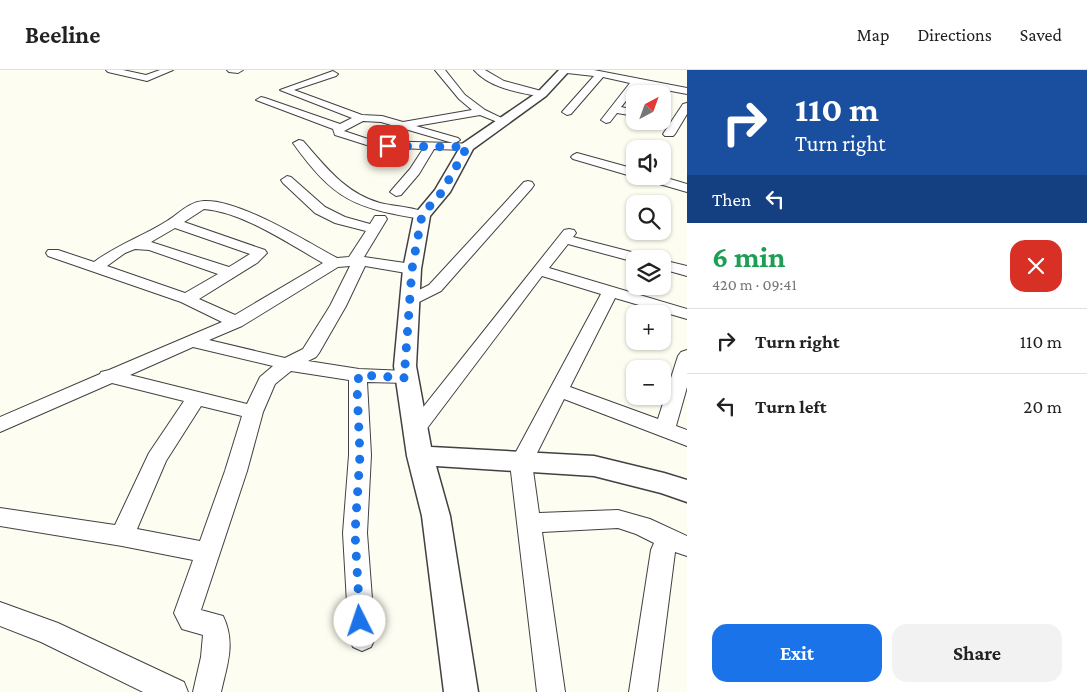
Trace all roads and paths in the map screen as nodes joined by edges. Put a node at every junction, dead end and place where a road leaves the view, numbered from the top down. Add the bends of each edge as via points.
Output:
1 (111, 70) edge
2 (168, 70) edge
3 (232, 70) edge
4 (238, 70) edge
5 (440, 70) edge
6 (479, 70) edge
7 (566, 70) edge
8 (134, 72) edge
9 (596, 72) edge
10 (333, 74) dead end
11 (656, 75) dead end
12 (640, 83) junction
13 (687, 91) edge
14 (542, 94) junction
15 (261, 100) dead end
16 (687, 106) edge
17 (615, 109) junction
18 (626, 111) edge
19 (481, 112) junction
20 (567, 112) dead end
21 (361, 118) junction
22 (606, 120) dead end
23 (505, 122) junction
24 (682, 122) edge
25 (402, 125) junction
26 (340, 128) junction
27 (669, 134) dead end
28 (299, 144) dead end
29 (469, 145) junction
30 (430, 147) junction
31 (577, 157) dead end
32 (626, 171) edge
33 (287, 180) dead end
34 (671, 183) edge
35 (528, 184) dead end
36 (687, 188) edge
37 (396, 192) dead end
38 (386, 210) junction
39 (422, 215) junction
40 (174, 223) junction
41 (374, 229) junction
42 (134, 245) junction
43 (53, 253) dead end
44 (626, 254) edge
45 (357, 262) junction
46 (334, 263) junction
47 (671, 267) edge
48 (95, 268) junction
49 (412, 269) junction
50 (539, 270) junction
51 (687, 271) edge
52 (230, 273) junction
53 (610, 292) junction
54 (187, 300) junction
55 (409, 301) junction
56 (687, 314) edge
57 (236, 322) junction
58 (190, 341) junction
59 (687, 356) edge
60 (286, 364) junction
61 (359, 375) junction
62 (108, 376) junction
63 (406, 378) junction
64 (560, 390) junction
65 (196, 398) junction
66 (253, 412) junction
67 (0, 425) edge
68 (415, 430) junction
69 (665, 430) junction
70 (687, 438) edge
71 (420, 456) junction
72 (521, 464) junction
73 (687, 490) edge
74 (0, 517) edge
75 (529, 523) junction
76 (122, 536) junction
77 (681, 543) edge
78 (208, 553) junction
79 (0, 614) edge
80 (362, 638) dead end
81 (174, 692) edge
82 (207, 692) edge
83 (460, 692) edge
84 (551, 692) edge
85 (643, 692) edge

1 - 8 street
2 - 8 street via 147,78
3 - 4 street
5 - 19 street via 454,90
6 - 14 street via 489,78
7 - 9 street
7 - 14 street
9 - 12 street
9 - 20 street
10 - 21 street via 285,90
11 - 12 street
12 - 13 street
12 - 17 street
14 - 23 street
15 - 26 street
16 - 24 street
17 - 18 street
17 - 22 street
19 - 23 street
19 - 25 street
21 - 25 street via 382,119
21 - 26 street
23 - 29 street
24 - 27 street
25 - 29 street
26 - 30 street via 339,133 373,144
28 - 38 street via 335,184 359,201
29 - 30 street
29 - 39 street via 442,192
30 - 37 street via 415,172
31 - 32 street
33 - 41 street via 320,210 340,220
34 - 36 street
35 - 55 street via 435,288
38 - 39 street
38 - 41 street
39 - 49 street
40 - 42 street
40 - 46 street via 207,204 228,210
40 - 52 street via 260,253
41 - 45 street
42 - 48 street via 120,250
42 - 52 street via 150,246
43 - 48 street
44 - 50 street via 567,236
45 - 46 street
45 - 49 street
45 - 60 street via 338,306 310,353
46 - 57 street
47 - 51 street
48 - 54 street
49 - 55 street
50 - 53 street
50 - 68 street
52 - 54 street
53 - 56 street
53 - 64 street
54 - 57 street
55 - 63 street
57 - 58 street
58 - 60 street
58 - 62 street
59 - 69 street
60 - 61 street
60 - 66 street via 267,381
61 - 63 street
61 - 80 street via 360,455 355,533
62 - 65 street
62 - 67 street
63 - 68 street
64 - 69 street
64 - 72 street
65 - 66 street
65 - 76 street via 156,459
66 - 78 street
68 - 71 street
69 - 70 street
71 - 72 street
71 - 83 street via 436,516
72 - 73 street via 594,466
72 - 75 street
74 - 76 street
75 - 77 street via 618,519
75 - 84 street
76 - 78 street
77 - 85 street via 667,544 663,550
78 - 82 street via 187,613 191,620 214,625 217,629
79 - 81 street via 49,632

